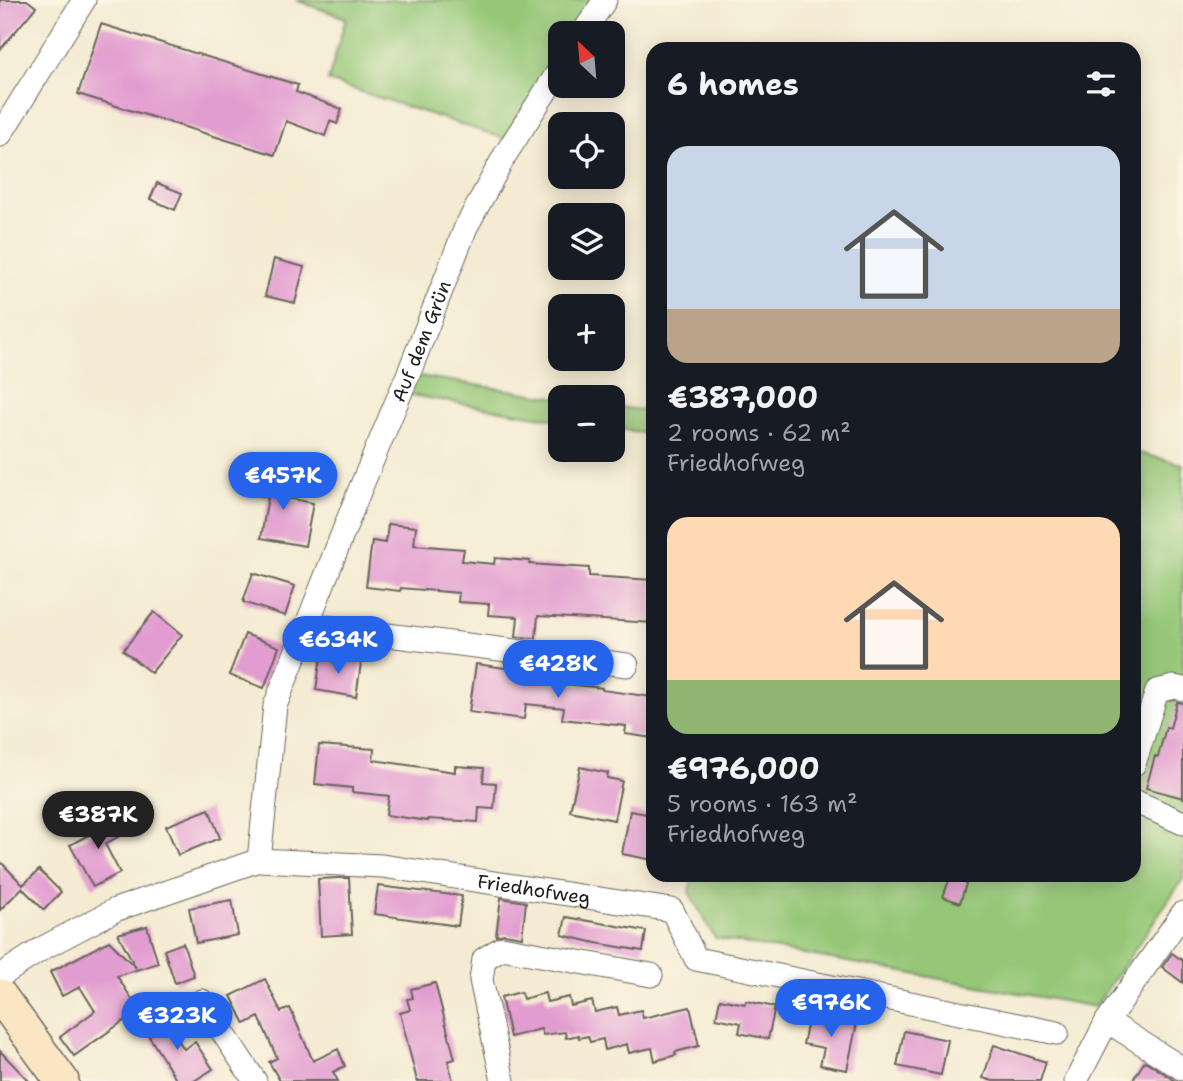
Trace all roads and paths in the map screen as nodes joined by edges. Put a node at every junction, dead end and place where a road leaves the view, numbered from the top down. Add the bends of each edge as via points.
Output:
1 (84, 0) edge
2 (605, 0) edge
3 (591, 21) edge
4 (548, 88) edge
5 (0, 135) edge
6 (308, 625) junction
7 (627, 665) dead end
8 (1183, 689) edge
9 (1141, 742) edge
10 (1141, 804) edge
11 (1183, 823) edge
12 (259, 860) junction
13 (1183, 913) edge
14 (651, 975) dead end
15 (0, 976) edge
16 (0, 996) edge
17 (202, 1001) dead end
18 (1107, 1021) junction
19 (1056, 1033) dead end
20 (1183, 1069) edge
21 (62, 1081) edge
22 (255, 1081) edge
23 (503, 1081) edge
24 (1076, 1081) edge

1 - 5 street
2 - 3 street
4 - 6 street, Auf dem Grün via 466,227
6 - 7 street
6 - 12 street, Auf dem Grün via 275,706
8 - 9 street via 1157,691
10 - 11 street
12 - 15 street, Friedhofweg via 115,910
12 - 19 street, Friedhofweg via 382,866 672,910 696,959
13 - 18 street
14 - 23 street via 502,948 484,960 481,979
16 - 21 street
17 - 22 street
18 - 20 street
18 - 24 street

